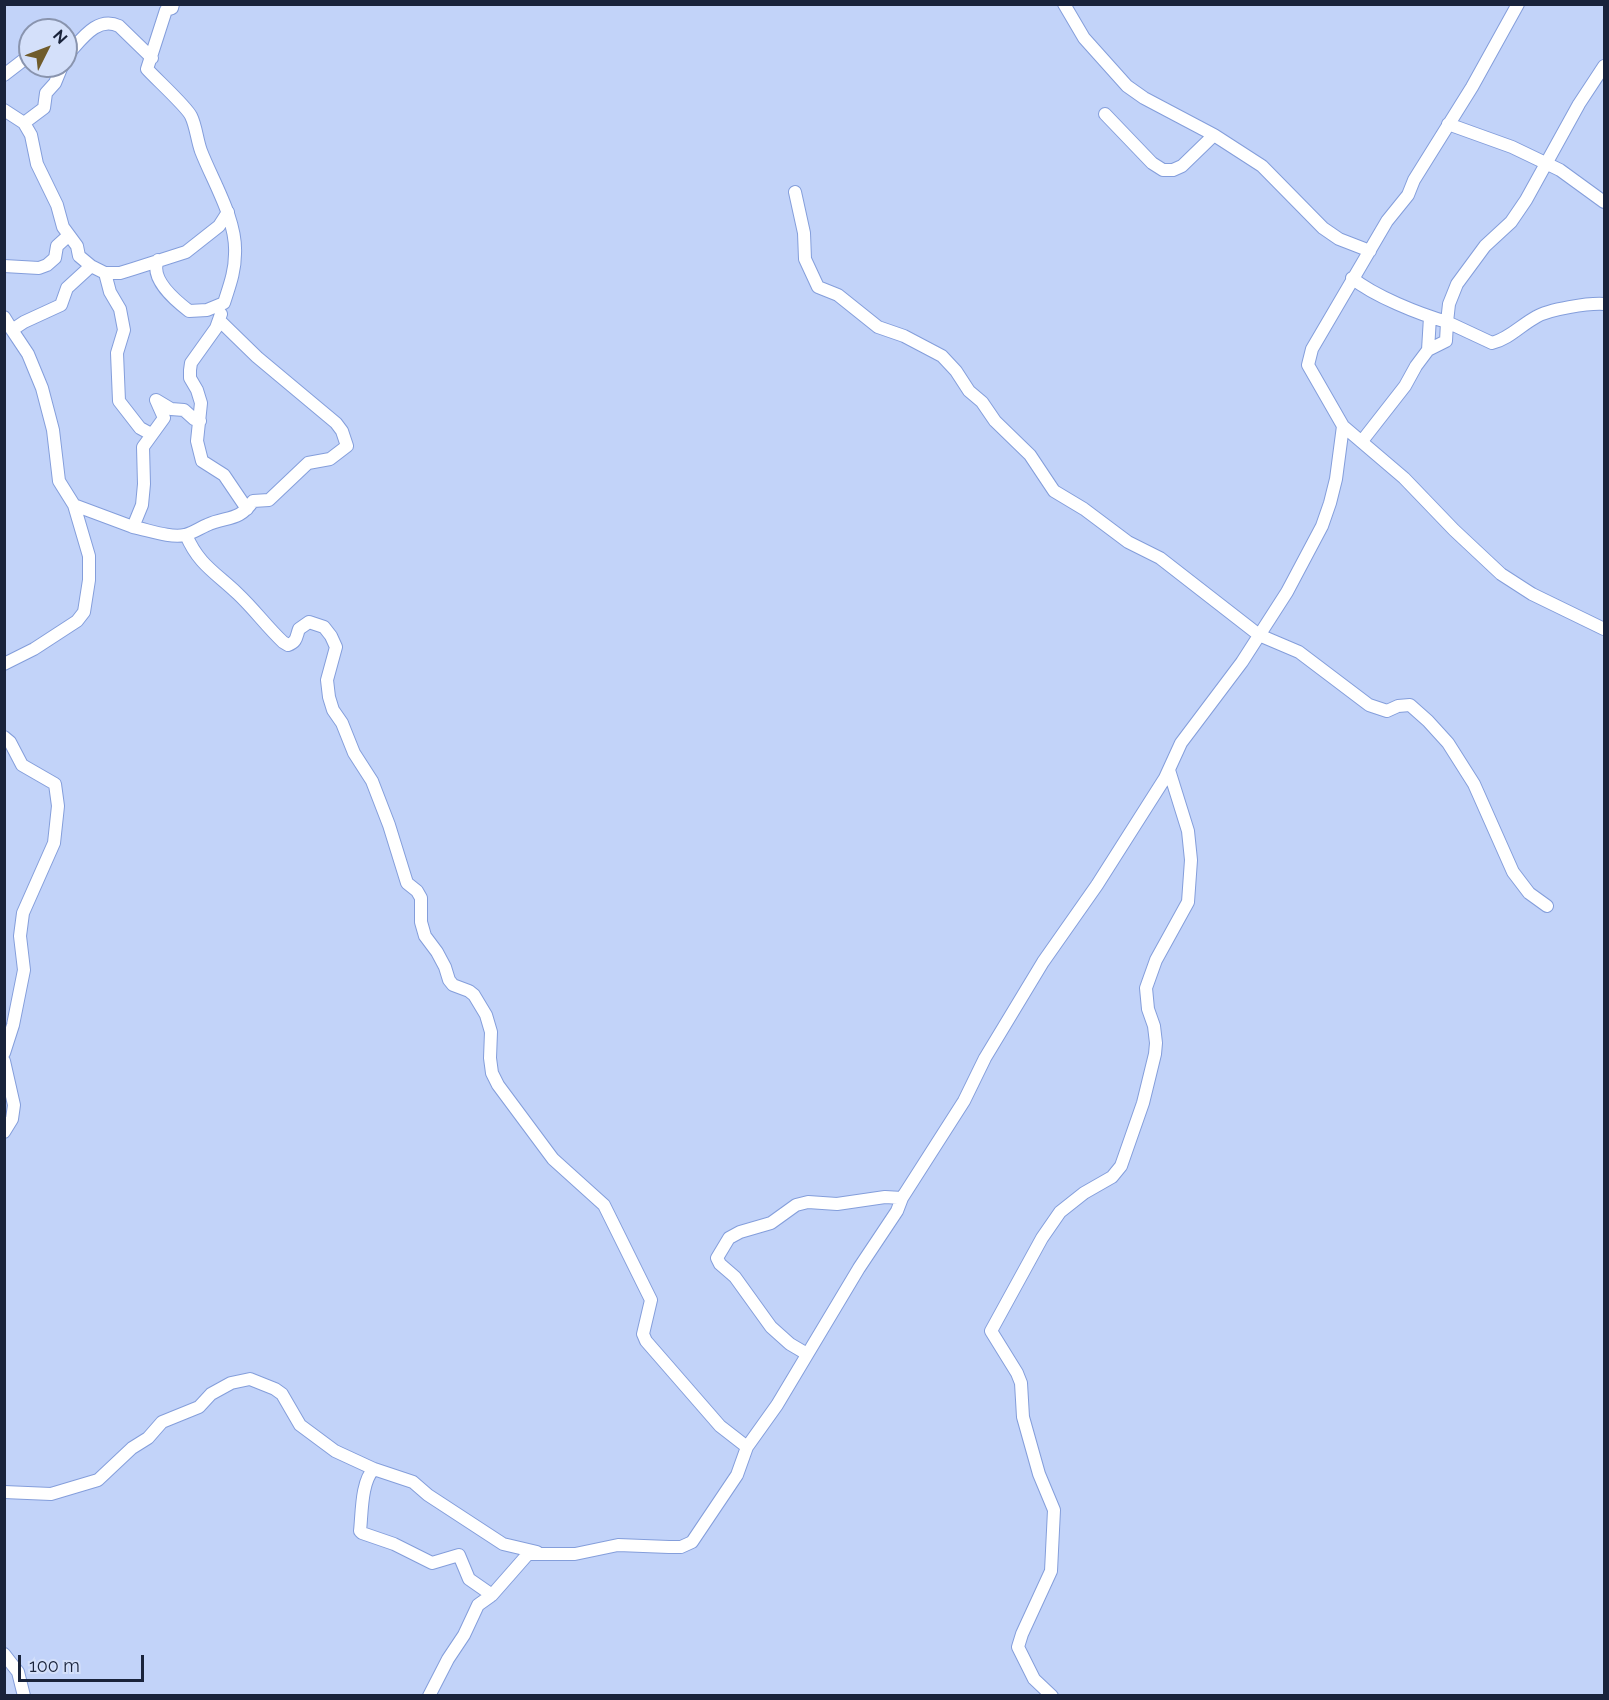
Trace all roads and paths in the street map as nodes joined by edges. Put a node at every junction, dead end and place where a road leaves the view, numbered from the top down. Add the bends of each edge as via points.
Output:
1 (173, 4) edge
2 (1064, 4) edge
3 (1518, 4) edge
4 (78, 41) edge
5 (152, 58) junction
6 (18, 64) edge
7 (1605, 66) edge
8 (4, 75) edge
9 (57, 78) edge
10 (4, 110) edge
11 (1105, 114) dead end
12 (24, 123) junction
13 (1448, 124) junction
14 (1214, 135) junction
15 (1548, 159) junction
16 (795, 192) dead end
17 (1605, 202) edge
18 (228, 212) junction
19 (68, 236) junction
20 (1370, 251) junction
21 (158, 260) junction
22 (4, 266) edge
23 (91, 266) junction
24 (105, 273) junction
25 (1352, 278) junction
26 (224, 303) junction
27 (1605, 304) edge
28 (4, 317) edge
29 (1430, 317) junction
30 (219, 320) junction
31 (1447, 322) junction
32 (12, 330) junction
33 (1428, 350) junction
34 (200, 421) junction
35 (1343, 426) junction
36 (152, 434) junction
37 (1362, 441) junction
38 (74, 505) junction
39 (248, 509) junction
40 (133, 528) junction
41 (186, 535) junction
42 (1605, 629) edge
43 (1259, 635) junction
44 (4, 664) edge
45 (4, 737) edge
46 (1169, 770) junction
47 (1548, 906) dead end
48 (4, 1053) edge
49 (4, 1061) edge
50 (4, 1132) edge
51 (902, 1198) junction
52 (807, 1354) junction
53 (747, 1447) junction
54 (374, 1469) junction
55 (4, 1492) edge
56 (542, 1554) junction
57 (492, 1595) junction
58 (4, 1654) edge
59 (24, 1695) edge
60 (429, 1695) edge
61 (1052, 1695) edge

1 - 5 street via 166,10
2 - 14 street via 1084,38 1127,86
3 - 13 street
4 - 5 street via 92,28 113,24
5 - 18 street via 147,69 191,116
6 - 8 street
7 - 15 street
9 - 12 street via 46,93 44,108
10 - 12 street
11 - 14 street via 1163,170 1182,166
12 - 19 street
13 - 15 street
13 - 20 street via 1408,195 1390,216
14 - 20 street via 1262,166 1323,228
15 - 17 street
15 - 31 street via 1511,222 1485,246 1457,284
16 - 43 street via 805,259 818,287 838,295 878,327 942,356 995,421 1030,455 1054,491 1128,542 1160,558
18 - 21 street via 219,226 186,252
18 - 26 street via 236,252
19 - 22 street via 57,246 55,258 47,265
19 - 23 street via 80,257
20 - 25 street
21 - 24 street via 120,273
21 - 26 street via 158,276 189,311 207,310
23 - 24 street
23 - 32 street via 67,288 61,305
24 - 36 street via 124,330 117,353 119,401 140,428
25 - 29 street via 1363,287
25 - 35 street via 1312,349 1308,365
26 - 30 street
27 - 31 street via 1590,303 1540,315 1492,343
28 - 32 street
29 - 31 street
29 - 33 street
30 - 34 street via 189,370 201,403
30 - 39 street via 336,423 346,446 330,459 308,463 268,500 252,501
31 - 33 street via 1446,341
32 - 38 street via 28,354 42,388 53,430 58,479
33 - 37 street
34 - 36 street via 157,399 164,418
34 - 39 street via 197,441 202,461 224,475
35 - 37 street
35 - 43 street via 1336,479 1322,526
36 - 40 street via 142,447 142,505
37 - 42 street via 1507,578
38 - 40 street
38 - 44 street via 89,556 84,612 78,621
39 - 41 street via 232,519 210,523
40 - 41 street
41 - 53 street via 208,569 238,593 283,642 288,645 296,641 299,629 309,622 319,624 331,636 336,647 327,680 333,710 372,781 407,883 421,898 425,936 441,959 449,980 474,995 486,1015 491,1032 492,1073 498,1085 553,1159 611,1216 651,1300 643,1334 646,1341 720,1426
43 - 46 street via 1181,743
43 - 47 street via 1299,652 1369,705 1387,711 1410,705 1428,721 1448,743 1474,784 1513,872 1529,892
45 - 48 street via 22,765 55,784 58,806 54,847 23,913 20,936 24,970
46 - 51 street via 1038,971 985,1058 964,1101
46 - 61 street via 1188,831 1188,902 1164,943 1146,988 1156,1043 1140,1113 1121,1166 1112,1177 1060,1212 991,1331 1021,1383 1023,1417 1054,1510 1051,1571 1018,1647 1034,1680
49 - 50 street via 14,1106
51 - 52 street
51 - 52 street via 796,1205 771,1223 729,1238 724,1246 717,1258 720,1264 735,1277 771,1327
52 - 53 street
53 - 56 street via 737,1475 692,1542 681,1547 618,1545 575,1554
54 - 55 street via 335,1451 300,1425 282,1394 250,1379 231,1383 211,1394 199,1407 162,1422 98,1480 51,1494
54 - 56 street via 413,1482 503,1544
54 - 57 street via 363,1497 360,1531 432,1563 459,1555 470,1579
56 - 57 street via 528,1554
57 - 60 street via 478,1605
58 - 59 street via 18,1672

